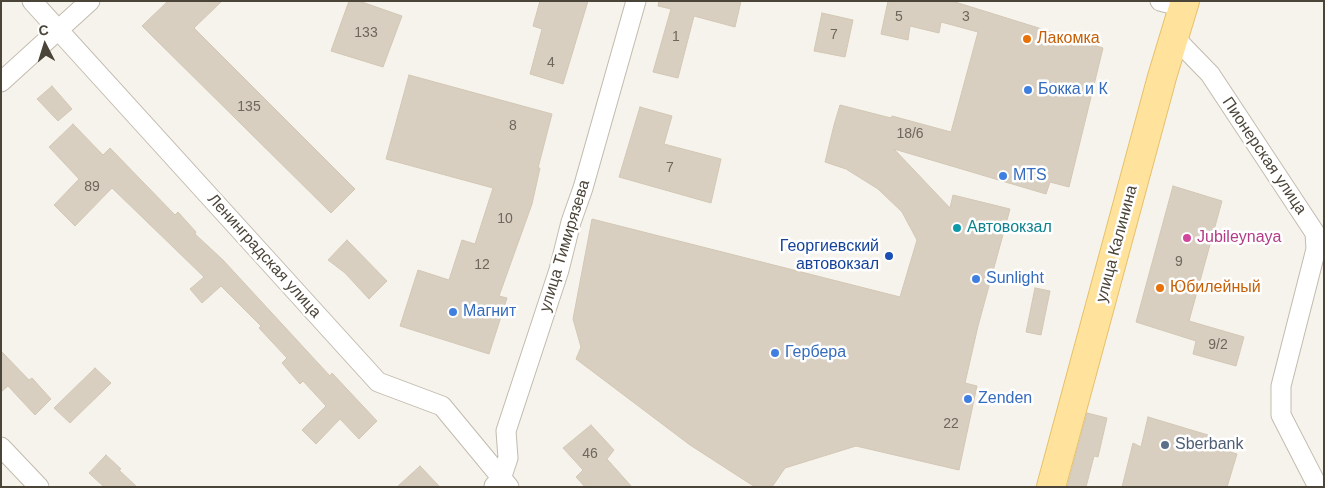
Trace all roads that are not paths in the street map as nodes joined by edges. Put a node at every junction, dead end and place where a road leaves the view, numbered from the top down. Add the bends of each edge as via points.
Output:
1 (32, 1) edge
2 (90, 1) edge
3 (636, 1) edge
4 (1176, 3) edge
5 (59, 30) junction
6 (1174, 37) junction
7 (1, 82) edge
8 (1, 447) edge
9 (501, 484) edge
10 (39, 487) edge
11 (1051, 487) edge
12 (1318, 487) edge

1 - 5 street, Ленинградская улица
2 - 5 street
3 - 9 street, улица Тимирязева via 584,188 506,431 508,458
4 - 6 main road, улица Калинина
5 - 7 street
5 - 9 street, Ленинградская улица via 378,382 442,406
6 - 11 main road, улица Калинина
6 - 12 street, Пионерская улица via 1210,74 1315,233 1316,249 1281,386 1281,416
8 - 10 street

